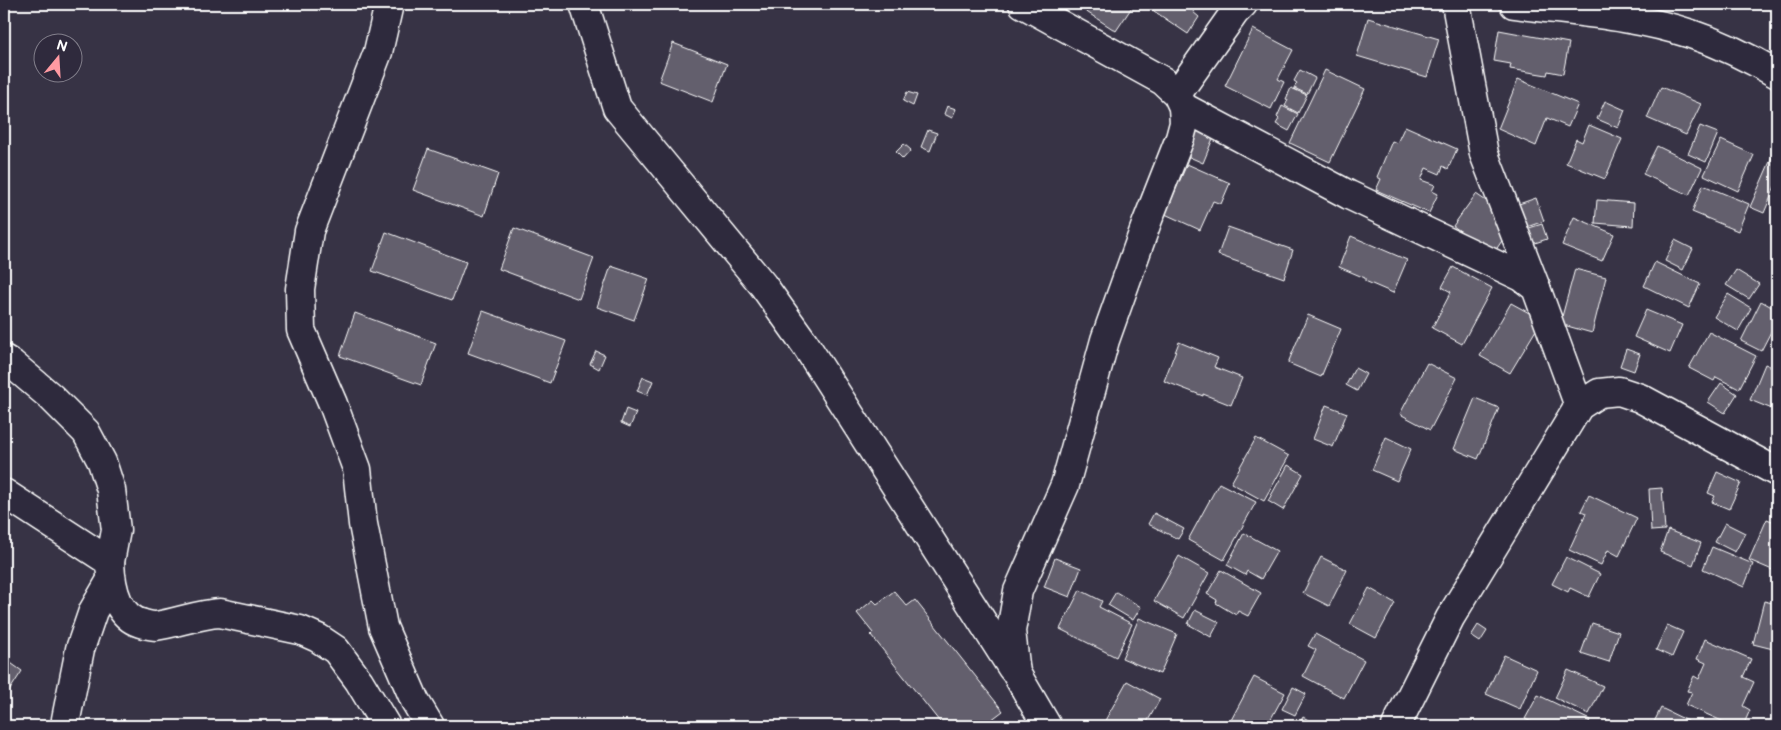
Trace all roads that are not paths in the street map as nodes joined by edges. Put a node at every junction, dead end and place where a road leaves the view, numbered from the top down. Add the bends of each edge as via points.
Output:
1 (389, 4) edge
2 (584, 4) edge
3 (1023, 4) edge
4 (1243, 4) edge
5 (1456, 4) edge
6 (1514, 4) edge
7 (1777, 74) edge
8 (1180, 101) junction
9 (1536, 288) junction
10 (4, 359) edge
11 (1579, 406) junction
12 (1777, 472) edge
13 (4, 492) edge
14 (110, 571) junction
15 (1016, 673) junction
16 (66, 726) edge
17 (386, 726) edge
18 (430, 726) edge
19 (1047, 726) edge
20 (1396, 726) edge

1 - 18 street via 378,52 310,231 300,289 300,330 357,469 363,524 383,627
2 - 15 street via 617,108 768,292 805,344
3 - 8 street via 1163,81
4 - 8 street
5 - 9 street via 1484,154
6 - 7 street via 1631,19 1690,34 1748,57
8 - 9 street via 1349,195 1508,269
8 - 15 street via 1184,122 1180,138 1105,340 1065,485 1018,591 1011,631
9 - 11 street
10 - 14 street via 51,397 86,432 102,462 111,490 116,530
11 - 12 street via 1599,393 1619,391 1640,398
11 - 20 street via 1450,618
13 - 14 street
14 - 16 street via 80,649
14 - 17 street via 117,601 127,616 139,623 153,626 220,614 300,630 318,638 336,650
15 - 19 street

